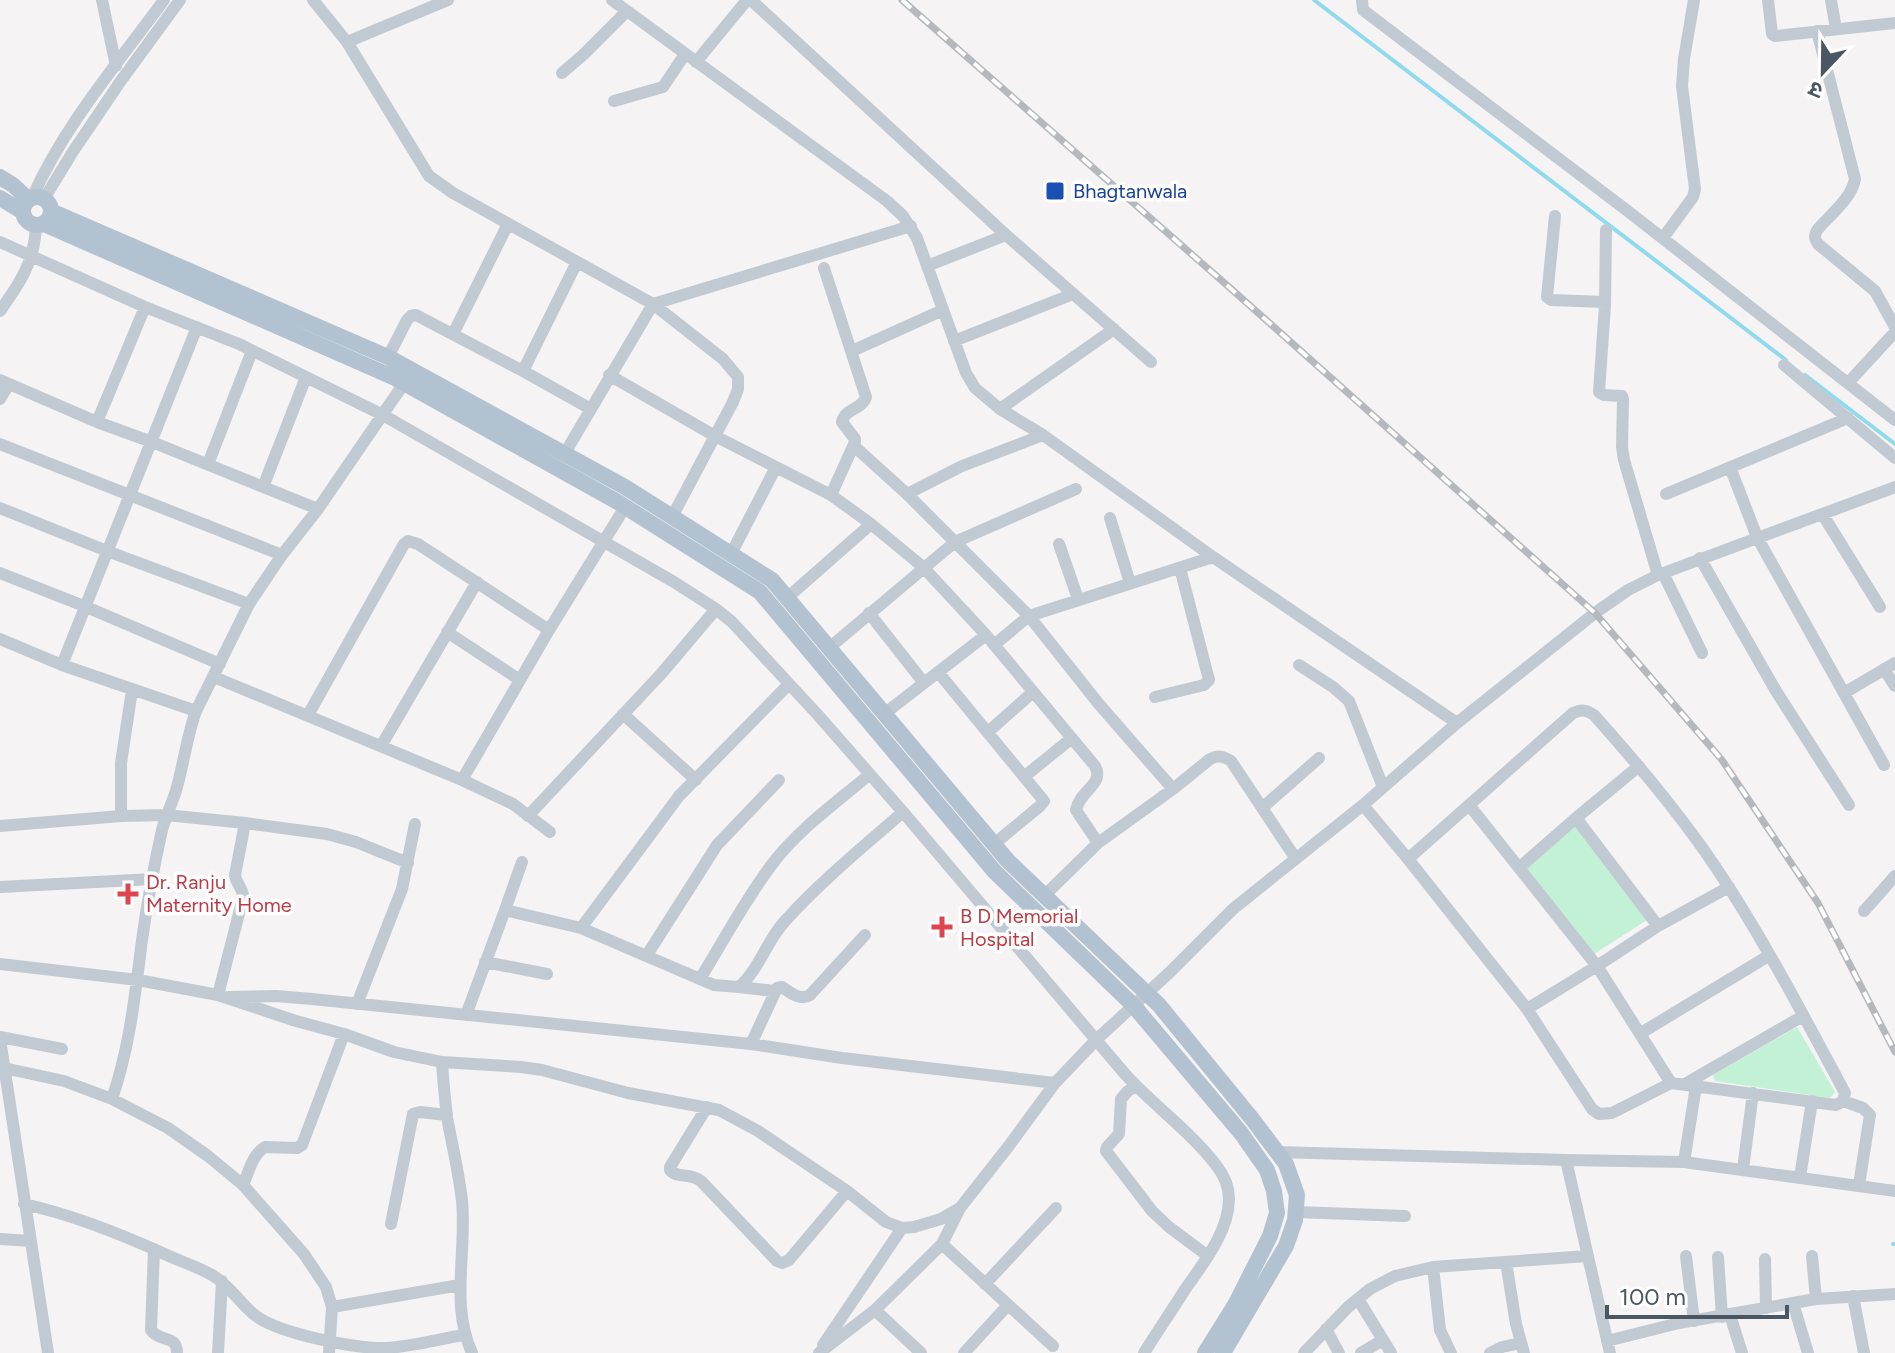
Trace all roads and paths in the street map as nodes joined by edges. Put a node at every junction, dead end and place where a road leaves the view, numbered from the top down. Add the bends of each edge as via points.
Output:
1 (102, 0) edge
2 (164, 0) edge
3 (180, 0) edge
4 (313, 0) edge
5 (448, 0) edge
6 (612, 0) edge
7 (749, 0) edge
8 (1349, 0) edge
9 (1694, 0) edge
10 (1768, 0) edge
11 (1831, 0) edge
12 (1362, 5) edge
13 (627, 11) junction
14 (1895, 23) edge
15 (1836, 29) junction
16 (1817, 31) junction
17 (347, 42) junction
18 (690, 58) junction
19 (116, 66) junction
20 (562, 73) dead end
21 (614, 101) dead end
22 (0, 177) edge
23 (0, 198) edge
24 (37, 210) junction
25 (1555, 216) dead end
26 (508, 224) junction
27 (911, 226) junction
28 (1606, 230) dead end
29 (1006, 235) junction
30 (1663, 238) junction
31 (0, 242) edge
32 (33, 257) junction
33 (577, 262) junction
34 (927, 266) junction
35 (824, 268) dead end
36 (1073, 294) junction
37 (1605, 302) junction
38 (653, 304) junction
39 (145, 307) junction
40 (943, 310) junction
41 (0, 311) edge
42 (197, 327) junction
43 (1114, 329) junction
44 (1895, 330) edge
45 (453, 334) junction
46 (954, 341) junction
47 (252, 351) junction
48 (852, 351) junction
49 (388, 357) junction
50 (1151, 362) dead end
51 (1784, 365) dead end
52 (523, 371) junction
53 (609, 375) junction
54 (306, 377) junction
55 (408, 377) junction
56 (4, 382) edge
57 (1848, 383) junction
58 (0, 399) edge
59 (589, 408) junction
60 (1000, 409) junction
61 (383, 415) junction
62 (1848, 418) junction
63 (1895, 420) edge
64 (97, 422) junction
65 (1043, 435) junction
66 (715, 436) junction
67 (152, 442) junction
68 (0, 444) edge
69 (854, 446) junction
70 (565, 453) junction
71 (1895, 458) edge
72 (208, 464) junction
73 (776, 467) junction
74 (1730, 467) junction
75 (263, 487) junction
76 (1895, 487) edge
77 (1076, 489) dead end
78 (907, 494) junction
79 (1666, 494) dead end
80 (128, 495) junction
81 (831, 495) junction
82 (625, 507) junction
83 (0, 508) edge
84 (318, 509) junction
85 (1823, 515) junction
86 (672, 517) junction
87 (1110, 518) dead end
88 (871, 524) junction
89 (1757, 537) junction
90 (604, 541) junction
91 (955, 542) junction
92 (1059, 544) dead end
93 (107, 551) junction
94 (731, 554) junction
95 (282, 555) junction
96 (1213, 557) junction
97 (1700, 558) junction
98 (923, 567) junction
99 (1180, 568) junction
100 (0, 573) edge
101 (1660, 574) junction
102 (477, 582) junction
103 (1130, 583) junction
104 (787, 598) junction
105 (1078, 599) junction
106 (249, 604) junction
107 (84, 606) junction
108 (1880, 607) dead end
109 (716, 609) junction
110 (869, 613) junction
111 (1029, 616) junction
112 (549, 630) junction
113 (447, 632) junction
114 (0, 639) edge
115 (990, 640) junction
116 (829, 648) junction
117 (1702, 653) dead end
118 (220, 664) junction
119 (62, 665) junction
120 (1299, 665) dead end
121 (1890, 666) edge
122 (938, 672) junction
123 (214, 677) junction
124 (520, 680) junction
125 (924, 683) junction
126 (789, 684) junction
127 (1895, 686) edge
128 (132, 690) junction
129 (1033, 692) junction
130 (1844, 693) junction
131 (1155, 697) dead end
132 (196, 711) junction
133 (623, 714) junction
134 (884, 714) junction
135 (308, 715) junction
136 (1457, 723) junction
137 (988, 732) junction
138 (1072, 738) junction
139 (381, 746) junction
140 (1319, 758) dead end
141 (1884, 765) dead end
142 (1639, 766) junction
143 (870, 774) junction
144 (1025, 776) junction
145 (462, 780) junction
146 (696, 780) junction
147 (779, 780) dead end
148 (1383, 787) junction
149 (1173, 789) junction
150 (1363, 805) junction
151 (1469, 805) junction
152 (1849, 805) dead end
153 (1262, 808) junction
154 (903, 812) junction
155 (166, 815) junction
156 (121, 816) junction
157 (528, 816) junction
158 (1576, 818) junction
159 (245, 823) junction
160 (415, 824) dead end
161 (0, 826) edge
162 (550, 832) dead end
163 (1098, 843) junction
164 (994, 844) junction
165 (1296, 859) junction
166 (1408, 859) junction
167 (522, 862) dead end
168 (408, 863) junction
169 (1520, 867) junction
170 (1895, 876) edge
171 (153, 879) junction
172 (0, 887) edge
173 (1729, 887) junction
174 (1044, 896) junction
175 (505, 910) junction
176 (1864, 911) dead end
177 (1658, 926) junction
178 (581, 928) junction
179 (865, 935) dead end
180 (647, 955) junction
181 (1770, 955) junction
182 (485, 962) junction
183 (0, 964) edge
184 (1597, 966) junction
185 (547, 974) dead end
186 (700, 979) junction
187 (138, 980) junction
188 (739, 987) junction
189 (774, 991) junction
190 (1147, 993) junction
191 (223, 996) junction
192 (357, 1004) junction
193 (1133, 1005) junction
194 (1527, 1009) junction
195 (466, 1015) junction
196 (1803, 1016) junction
197 (1641, 1033) junction
198 (344, 1034) junction
199 (0, 1038) edge
200 (1097, 1039) junction
201 (751, 1044) junction
202 (62, 1049) dead end
203 (2, 1061) edge
204 (442, 1062) junction
205 (1055, 1083) junction
206 (1684, 1084) junction
207 (1136, 1086) junction
208 (1753, 1093) junction
209 (112, 1099) junction
210 (1812, 1101) junction
211 (1843, 1101) junction
212 (707, 1107) junction
213 (447, 1115) junction
214 (1276, 1152) junction
215 (1566, 1160) junction
216 (1684, 1162) junction
217 (1743, 1169) junction
218 (1800, 1177) junction
219 (243, 1185) junction
220 (1859, 1185) junction
221 (847, 1191) junction
222 (1895, 1191) edge
223 (24, 1204) junction
224 (960, 1208) junction
225 (1056, 1208) dead end
226 (1296, 1212) junction
227 (1405, 1216) dead end
228 (391, 1224) dead end
229 (902, 1228) junction
230 (0, 1239) edge
231 (31, 1241) junction
232 (942, 1244) junction
233 (154, 1249) junction
234 (1208, 1256) junction
235 (1588, 1256) junction
236 (1686, 1256) dead end
237 (1812, 1256) dead end
238 (1718, 1257) dead end
239 (1765, 1259) dead end
240 (1506, 1262) junction
241 (1433, 1267) junction
242 (222, 1281) junction
243 (985, 1284) junction
244 (460, 1285) junction
245 (1895, 1294) edge
246 (1853, 1296) junction
247 (1358, 1299) junction
248 (1816, 1299) junction
249 (1793, 1303) junction
250 (1008, 1305) junction
251 (332, 1307) junction
252 (1766, 1308) junction
253 (875, 1310) junction
254 (1726, 1316) junction
255 (1694, 1321) junction
256 (1326, 1329) junction
257 (464, 1335) junction
258 (1383, 1340) junction
259 (330, 1346) edge
260 (1053, 1346) dead end
261 (1608, 1347) edge
262 (1522, 1348) edge
263 (382, 1350) edge
264 (48, 1353) edge
265 (177, 1353) edge
266 (218, 1353) edge
267 (472, 1353) edge
268 (819, 1353) edge
269 (921, 1353) edge
270 (964, 1353) edge
271 (1144, 1353) edge
272 (1205, 1353) edge
273 (1223, 1353) edge
274 (1304, 1353) edge
275 (1339, 1353) edge
276 (1361, 1353) edge
277 (1391, 1353) edge
278 (1451, 1353) edge
279 (1490, 1353) edge
280 (1742, 1353) edge
281 (1808, 1353) edge
282 (1864, 1353) edge

1 - 19 street
2 - 19 street
3 - 24 street
4 - 17 street
5 - 17 street
6 - 13 street
7 - 18 street
7 - 29 street
8 - 12 street
9 - 30 street via 1682,86 1695,189
10 - 16 street via 1775,36
11 - 15 street
12 - 30 street
13 - 18 street
13 - 20 street
14 - 15 street
15 - 16 street
16 - 44 street via 1855,179 1815,239 1875,291
17 - 26 street via 429,176
18 - 21 street via 663,87
18 - 27 street via 887,201
19 - 24 street via 44,171
22 - 24 main road
23 - 24 main road
24 - 32 street
24 - 49 main road
24 - 55 main road
25 - 37 street via 1547,297
26 - 33 street
26 - 45 street
27 - 34 street
27 - 38 street
28 - 37 street
29 - 34 street
29 - 36 street
30 - 57 street
31 - 32 street
32 - 39 street
32 - 41 street
33 - 38 street
33 - 52 street
34 - 40 street
35 - 48 street
36 - 43 street
36 - 46 street
37 - 101 street via 1599,392 1622,396 1624,460
38 - 53 street
38 - 66 street via 738,377 733,402
39 - 42 street
39 - 64 street
40 - 46 street
40 - 48 street
42 - 47 street
42 - 67 street
43 - 50 street
43 - 60 street
44 - 57 street
45 - 49 street via 411,316
45 - 52 street
46 - 60 street via 975,388
47 - 54 street
47 - 72 street
48 - 69 street via 866,397 843,418
49 - 55 main road
51 - 62 street
52 - 59 street
53 - 59 street
53 - 66 street
54 - 61 street
54 - 75 street
55 - 61 street
55 - 70 main road
55 - 82 main road
56 - 58 street
56 - 64 street
57 - 63 street
59 - 70 street
60 - 65 street
61 - 84 street
61 - 90 street
62 - 71 street
62 - 74 street
64 - 67 street
65 - 78 street
65 - 96 street
66 - 73 street
66 - 86 street
67 - 72 street
67 - 80 street
68 - 80 street
69 - 78 street
69 - 81 street
70 - 86 main road
72 - 75 street
73 - 81 street
73 - 94 street
74 - 79 street
74 - 89 street
75 - 84 street
76 - 85 street
77 - 91 street
78 - 91 street
80 - 93 street
80 - 95 street
81 - 88 street
82 - 90 street
82 - 193 main road via 760,592 995,872
83 - 93 street
84 - 95 street
85 - 89 street
85 - 108 street
86 - 94 main road
87 - 103 street
88 - 98 street
88 - 104 street
89 - 97 street
89 - 130 street
90 - 109 street
90 - 112 street
91 - 98 street
91 - 111 street
92 - 105 street
93 - 106 street
93 - 107 street
94 - 104 main road via 772,580
95 - 106 street
96 - 99 street
96 - 136 street
97 - 101 street
97 - 152 street
98 - 110 street
98 - 115 street
99 - 103 street
99 - 131 street via 1209,680
100 - 107 street
101 - 117 street
101 - 136 street via 1595,613
102 - 112 street
102 - 113 street
102 - 135 street via 418,544 404,544
103 - 105 street
104 - 116 main road
105 - 111 street
106 - 118 street
107 - 118 street
107 - 119 street
109 - 126 street
109 - 133 street
110 - 116 street
110 - 125 street
111 - 115 street
111 - 149 street
112 - 124 street
113 - 124 street
113 - 139 street
114 - 119 street
115 - 122 street
115 - 129 street
116 - 134 main road
118 - 123 street
119 - 128 street
120 - 148 street via 1349,701
121 - 127 street
121 - 130 street
122 - 125 street
122 - 137 street
123 - 132 street
123 - 135 street
124 - 145 street
125 - 134 street
126 - 143 street
126 - 146 street
128 - 132 street
128 - 156 street via 121,763
129 - 137 street
129 - 138 street
130 - 141 street
132 - 155 street
133 - 146 street
133 - 157 street
134 - 164 main road
135 - 139 street
136 - 148 street
137 - 144 street
138 - 144 street
138 - 163 street via 1099,773 1076,805
139 - 145 street
140 - 153 street
142 - 151 street via 1594,715 1580,710
142 - 158 street
142 - 173 street
143 - 154 street
143 - 186 street via 775,861
144 - 164 street via 1043,803
145 - 157 street
146 - 178 street
147 - 180 street via 717,845
148 - 150 street
149 - 153 street via 1210,759 1225,757
149 - 163 street
150 - 165 street
150 - 166 street
151 - 166 street
151 - 169 street
153 - 165 street
154 - 188 street via 782,924
154 - 200 street
155 - 156 street
155 - 159 street
155 - 171 street
156 - 161 street
157 - 162 street
158 - 169 street
158 - 177 street
159 - 168 street via 327,834
159 - 191 street via 235,875 243,898
160 - 168 street
163 - 174 street
164 - 174 main road
165 - 190 street via 1233,909
166 - 194 street
167 - 175 street
168 - 192 street
169 - 184 street
170 - 176 street
171 - 172 street
171 - 187 street
173 - 177 street
173 - 181 street
174 - 190 main road
175 - 178 street
175 - 182 street
177 - 184 street
178 - 180 street
179 - 189 street via 810,995 801,998 782,987
180 - 186 street
181 - 196 street
181 - 197 street
182 - 185 street
182 - 195 street
183 - 187 street
184 - 194 street
184 - 197 street
186 - 188 street
187 - 191 street
187 - 209 street via 124,1063
188 - 189 street
189 - 201 street
190 - 193 street
190 - 214 main road
191 - 192 street
191 - 198 street
192 - 195 street
193 - 200 street
193 - 272 main road via 1241,1133 1267,1170 1274,1191 1277,1213 1270,1236
194 - 206 street via 1599,1114
195 - 201 street
196 - 206 street
196 - 211 street via 1845,1093
197 - 206 street
198 - 204 street
198 - 219 street via 302,1145 261,1149
199 - 202 street
199 - 203 street
200 - 205 street
200 - 207 street
201 - 205 street
203 - 209 street
203 - 223 street
204 - 212 street via 542,1070
204 - 213 street
205 - 224 street
206 - 208 street
206 - 216 street
207 - 234 street via 1197,1142 1227,1181 1226,1217
207 - 234 street via 1121,1099 1119,1134 1106,1151 1152,1211
208 - 210 street
208 - 217 street
209 - 219 street via 168,1128
210 - 211 street
210 - 218 street
211 - 220 street via 1870,1115
212 - 221 street via 758,1131
212 - 221 street via 670,1170 701,1181 777,1261 789,1260
213 - 228 street via 413,1114
213 - 244 street via 463,1216
214 - 215 street
214 - 226 main road via 1292,1178
215 - 216 street
215 - 235 street
216 - 217 street
217 - 218 street
218 - 220 street
219 - 251 street via 304,1254 326,1287
220 - 222 street
221 - 229 street
223 - 231 street
223 - 233 street via 78,1218
224 - 229 street via 941,1219
224 - 232 street
225 - 243 street
226 - 227 street
226 - 273 main road via 1286,1246
229 - 268 street
230 - 231 street
231 - 264 street
232 - 243 street
232 - 253 street
233 - 242 street
233 - 265 street via 151,1330 175,1343
234 - 271 street
235 - 240 street
235 - 261 street
236 - 255 street
237 - 248 street
238 - 254 street
239 - 252 street
240 - 241 street
240 - 262 street
241 - 247 street via 1382,1281
241 - 278 street via 1440,1330
242 - 259 street via 267,1322
242 - 266 street
243 - 250 street
244 - 251 street
244 - 257 street
245 - 246 street
246 - 248 street
246 - 282 street
247 - 256 street
247 - 258 street
248 - 249 street
249 - 252 street
249 - 281 street
250 - 260 street
250 - 270 street
251 - 259 street
252 - 254 street
253 - 268 street
253 - 269 street
254 - 255 street
254 - 280 street
255 - 261 street
256 - 274 street
256 - 275 street
257 - 263 street
257 - 267 street
258 - 276 street
258 - 277 street
259 - 263 street
262 - 279 street via 1502,1347

